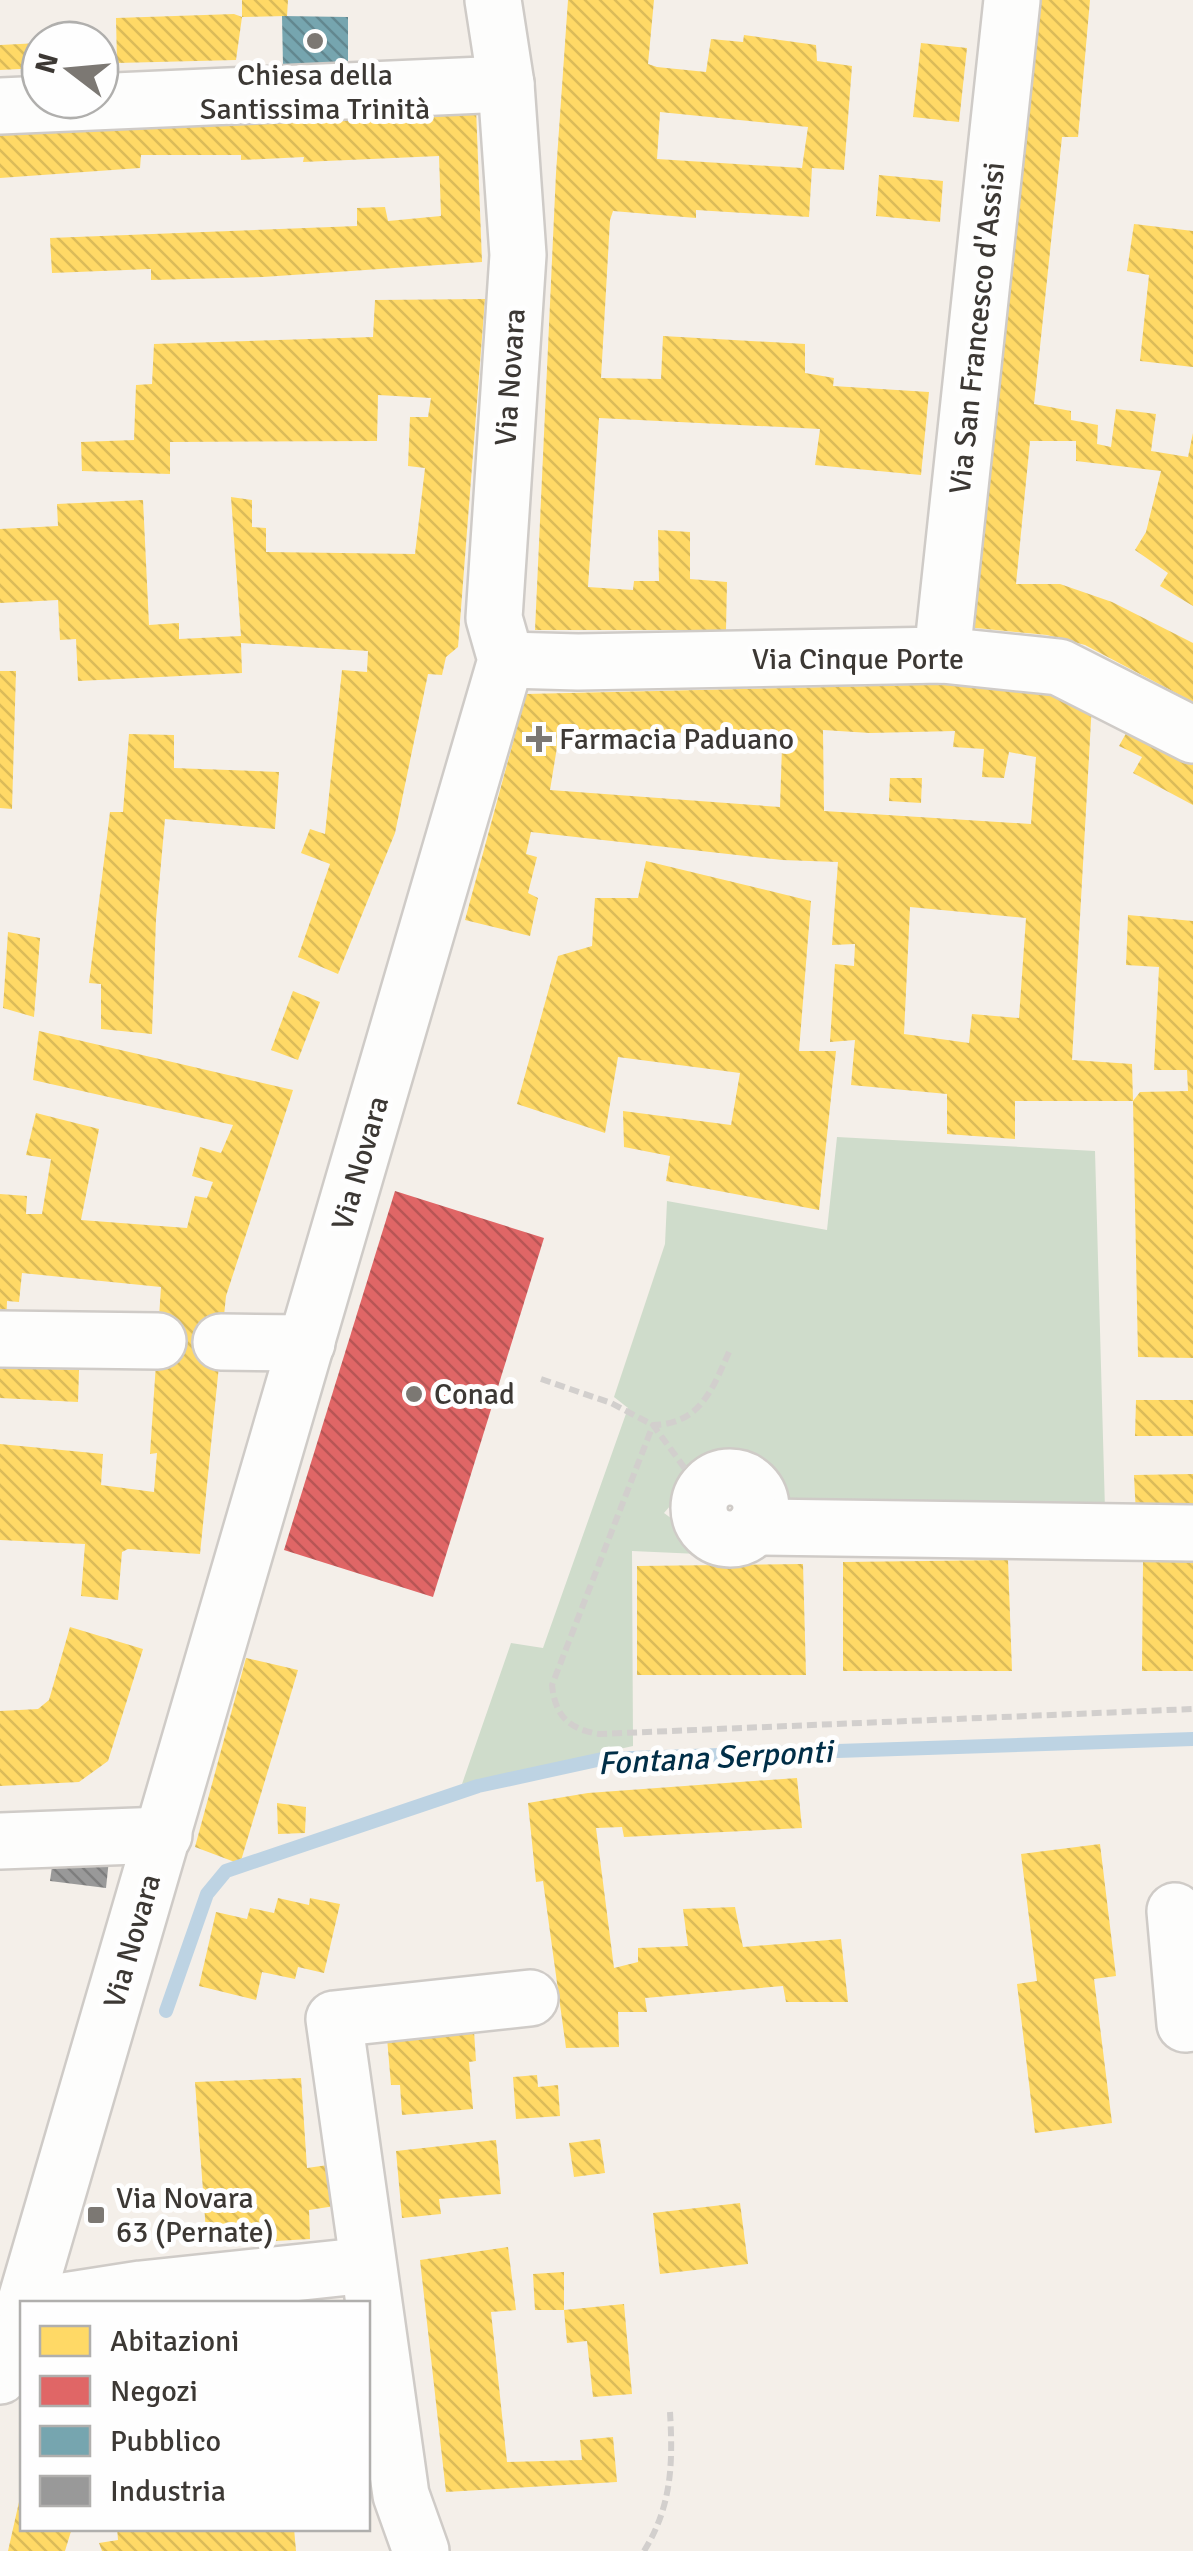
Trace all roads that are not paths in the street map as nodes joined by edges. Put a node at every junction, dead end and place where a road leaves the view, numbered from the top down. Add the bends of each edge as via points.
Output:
1 (494, 0) edge
2 (1012, 0) edge
3 (506, 84) junction
4 (0, 106) edge
5 (942, 655) junction
6 (506, 660) junction
7 (1193, 734) edge
8 (0, 1339) edge
9 (158, 1341) dead end
10 (221, 1342) dead end
11 (307, 1343) junction
12 (702, 1493) road end
13 (1193, 1533) edge
14 (164, 1835) junction
15 (0, 1842) edge
16 (1175, 1911) dead end
17 (530, 1998) dead end
18 (1193, 2023) edge
19 (368, 2265) junction
20 (27, 2301) edge
21 (105, 2301) edge
22 (421, 2551) edge

1 - 3 street, Via Novara
2 - 5 street, Via San Francesco d'Assisi
3 - 4 street
3 - 6 street, Via Novara via 518,255 494,618
5 - 6 street, Via Cinque Porte
5 - 7 street, Via Cinque Porte via 1059,667
6 - 11 street, Via Novara
8 - 9 street
10 - 11 street
11 - 14 street, Via Novara
12 - 13 street via 698,1513 708,1531 726,1539 754,1527
14 - 15 street
14 - 20 street, Via Novara
16 - 18 street via 1185,2024
17 - 19 street via 334,2019
19 - 21 street via 141,2289
19 - 22 street via 402,2494

